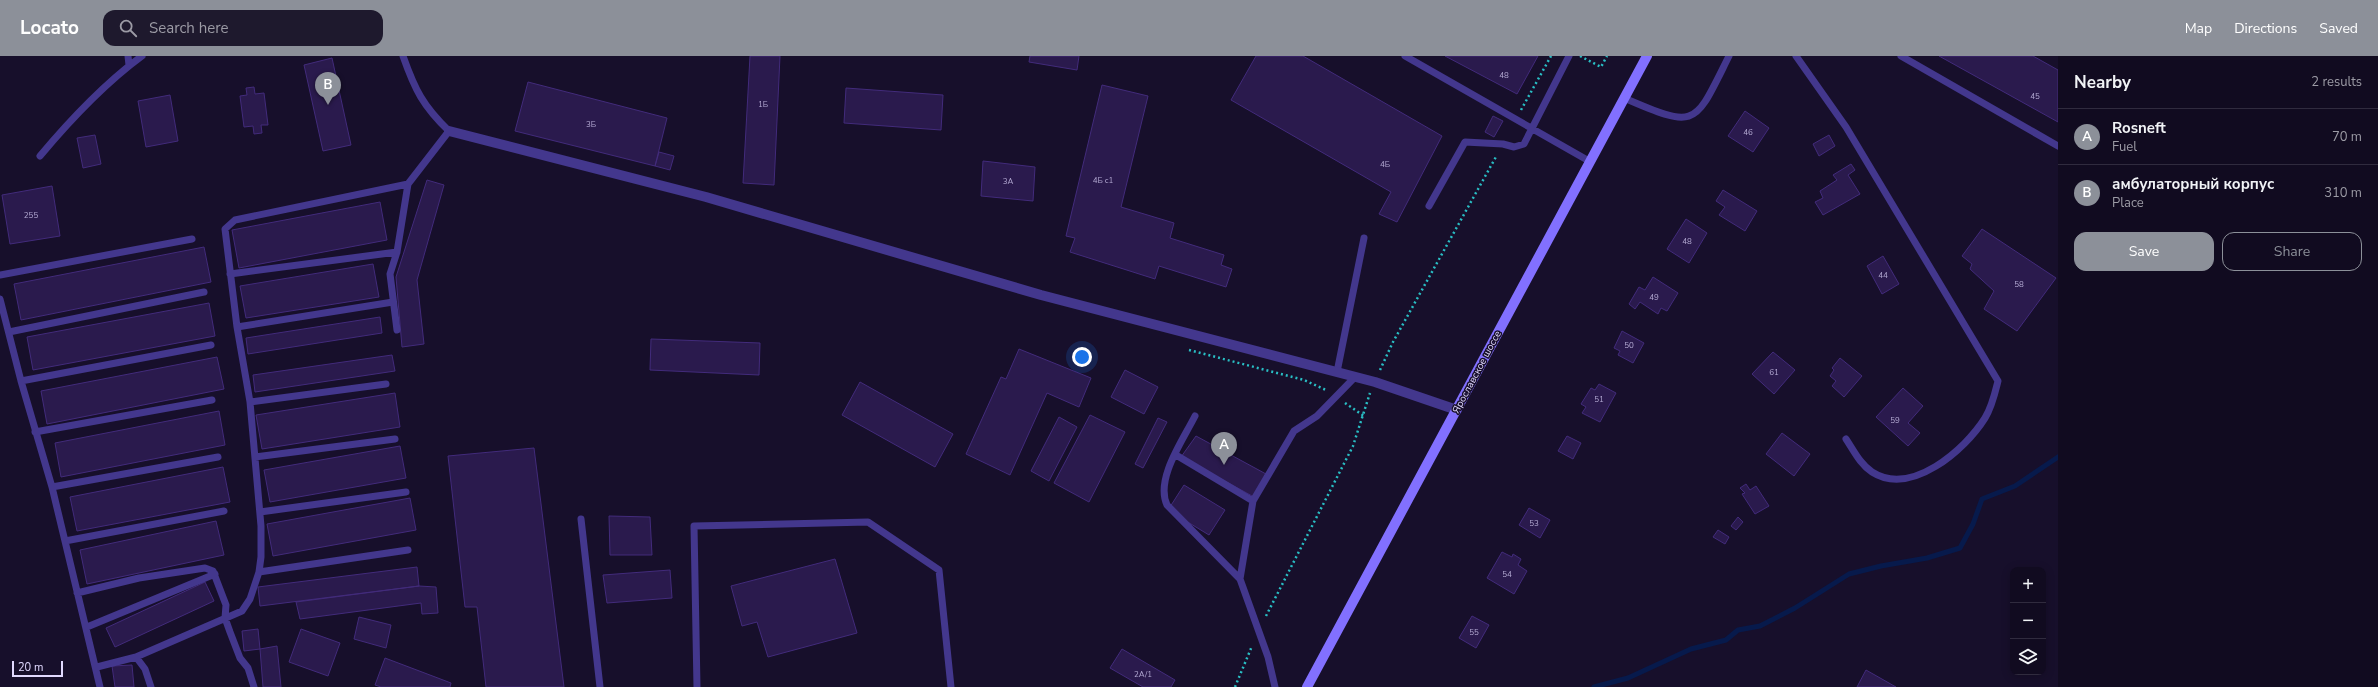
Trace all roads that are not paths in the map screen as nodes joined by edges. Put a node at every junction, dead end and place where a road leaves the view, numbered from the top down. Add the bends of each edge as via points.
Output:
1 (128, 56) edge
2 (142, 56) edge
3 (403, 56) edge
4 (1405, 56) edge
5 (1569, 56) edge
6 (1647, 56) edge
7 (1728, 56) edge
8 (1796, 56) edge
9 (1901, 56) edge
10 (129, 65) junction
11 (1624, 98) junction
12 (1532, 128) junction
13 (449, 131) junction
14 (2058, 146) edge
15 (40, 156) dead end
16 (1589, 161) junction
17 (408, 184) junction
18 (1429, 206) dead end
19 (1364, 238) dead end
20 (192, 240) dead end
21 (397, 252) junction
22 (230, 274) junction
23 (0, 275) edge
24 (204, 292) dead end
25 (0, 299) edge
26 (393, 302) junction
27 (237, 327) junction
28 (397, 330) dead end
29 (9, 332) junction
30 (211, 345) dead end
31 (1337, 372) junction
32 (1355, 377) junction
33 (21, 381) junction
34 (386, 384) dead end
35 (212, 400) dead end
36 (250, 402) junction
37 (1457, 410) junction
38 (1195, 416) dead end
39 (36, 432) junction
40 (395, 439) dead end
41 (1846, 439) dead end
42 (1176, 455) junction
43 (218, 457) dead end
44 (255, 457) junction
45 (52, 487) junction
46 (406, 492) dead end
47 (1253, 501) junction
48 (224, 511) dead end
49 (260, 512) junction
50 (581, 519) dead end
51 (65, 541) junction
52 (408, 550) dead end
53 (259, 572) junction
54 (215, 574) junction
55 (1240, 579) junction
56 (77, 593) junction
57 (225, 618) junction
58 (87, 627) junction
59 (136, 657) junction
60 (96, 667) junction
61 (100, 687) edge
62 (151, 687) edge
63 (254, 687) edge
64 (600, 687) edge
65 (697, 687) edge
66 (951, 687) edge
67 (1275, 687) edge
68 (1307, 687) edge

1 - 10 lane
2 - 10 lane
3 - 13 lane via 418,94 429,112
4 - 12 lane
5 - 12 lane
6 - 11 main road, Ярославское шоссе
7 - 11 lane via 1706,101 1689,117 1676,118 1664,115
8 - 41 lane via 1846,127 1998,381 1986,418 1971,436 1936,468 1923,474 1895,480 1883,477 1863,464
9 - 14 lane
10 - 15 lane via 64,127
11 - 16 main road, Ярославское шоссе
12 - 16 lane
12 - 18 lane via 1524,144 1514,147 1465,142
13 - 17 lane
13 - 31 street via 706,197 1040,295
16 - 37 main road, Ярославское шоссе
17 - 21 lane
17 - 22 lane via 235,220 225,229
19 - 31 lane
20 - 23 lane
21 - 22 lane
21 - 26 lane via 390,274
22 - 27 lane
24 - 29 lane
25 - 29 lane
26 - 27 lane
26 - 28 lane
27 - 36 lane
29 - 33 lane
30 - 33 lane
31 - 32 street
32 - 37 street
32 - 47 lane via 1308,422 1294,431
33 - 39 lane
34 - 36 lane
35 - 39 lane
36 - 44 lane
37 - 68 main road, Ярославское шоссе
38 - 42 lane
39 - 45 lane
40 - 44 lane
42 - 47 lane
42 - 55 lane via 1164,478 1163,496 1167,505
43 - 45 lane
44 - 49 lane
45 - 51 lane
46 - 49 lane
47 - 55 lane
48 - 51 lane
49 - 53 lane
50 - 64 lane
51 - 56 lane
52 - 53 lane
53 - 57 lane via 250,599 242,611
54 - 56 lane via 205,568 139,578
54 - 57 lane via 226,604
54 - 58 lane
55 - 67 lane via 1268,657
56 - 58 lane
57 - 59 lane via 180,640
57 - 63 lane
58 - 60 lane
59 - 60 lane
59 - 62 lane via 145,669
60 - 61 lane
65 - 66 lane via 694,526 868,522 939,570

